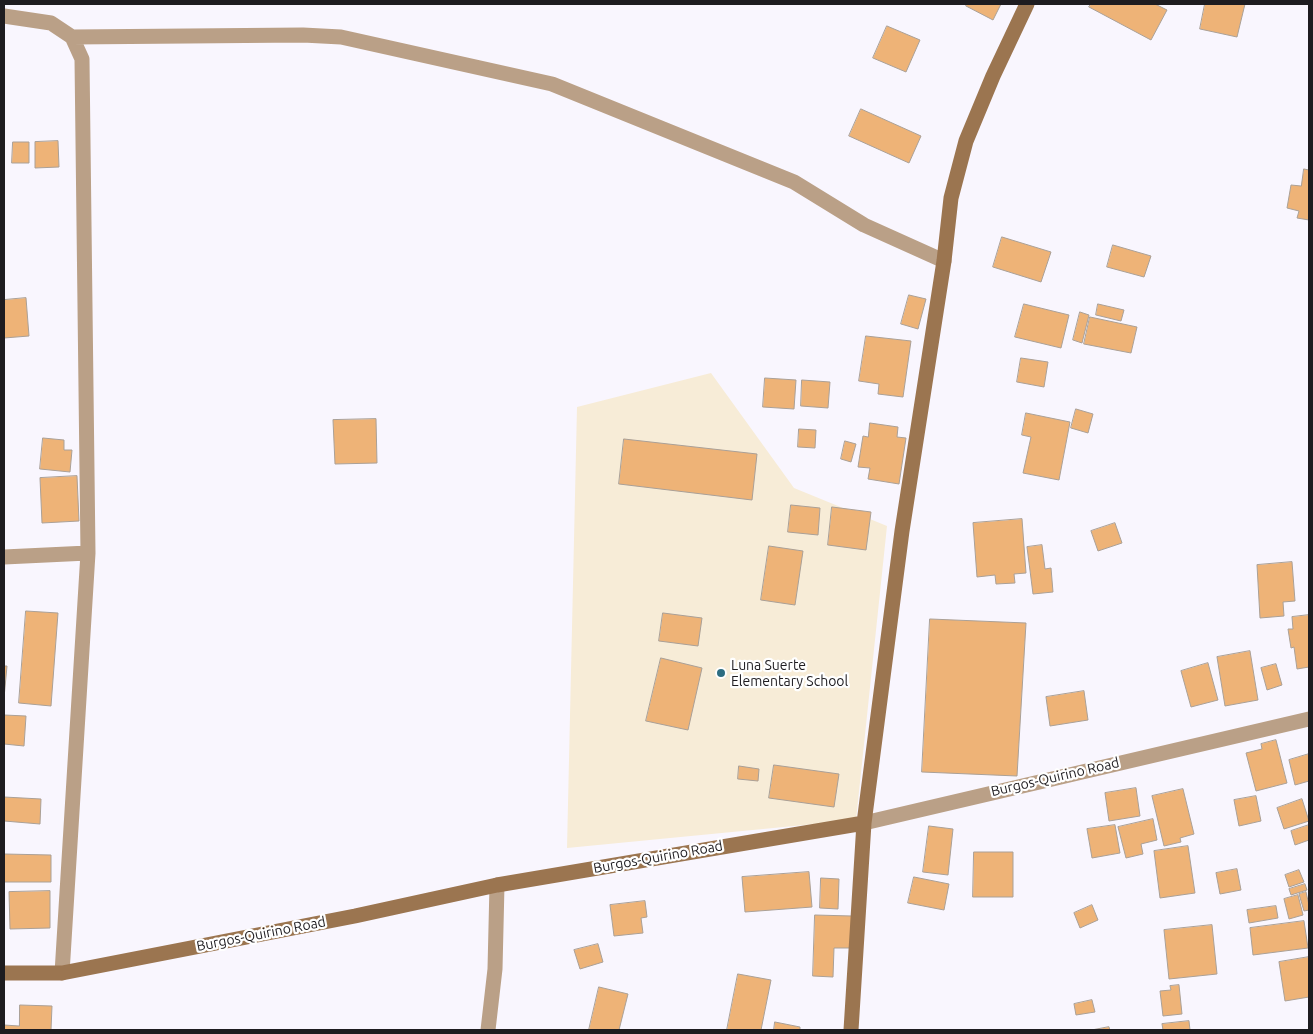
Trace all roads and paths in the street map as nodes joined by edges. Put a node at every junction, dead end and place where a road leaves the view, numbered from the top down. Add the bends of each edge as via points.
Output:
1 (1027, 4) edge
2 (4, 16) edge
3 (72, 37) junction
4 (944, 261) junction
5 (88, 554) junction
6 (4, 557) edge
7 (1309, 719) edge
8 (864, 823) junction
9 (497, 885) junction
10 (4, 973) edge
11 (62, 973) junction
12 (488, 1030) edge
13 (850, 1030) edge

1 - 4 main road via 966,141 951,198
2 - 3 street via 51,23
3 - 4 street via 341,37 552,84 794,182 864,225
3 - 5 street via 82,59 83,86
4 - 8 main road via 902,531
5 - 6 street
5 - 11 street
7 - 8 street, Burgos-Quirino Road
8 - 9 main road, Burgos-Quirino Road
8 - 13 main road
9 - 11 main road, Burgos-Quirino Road
9 - 12 street via 495,969
10 - 11 main road, Burgos-Quirino Road

